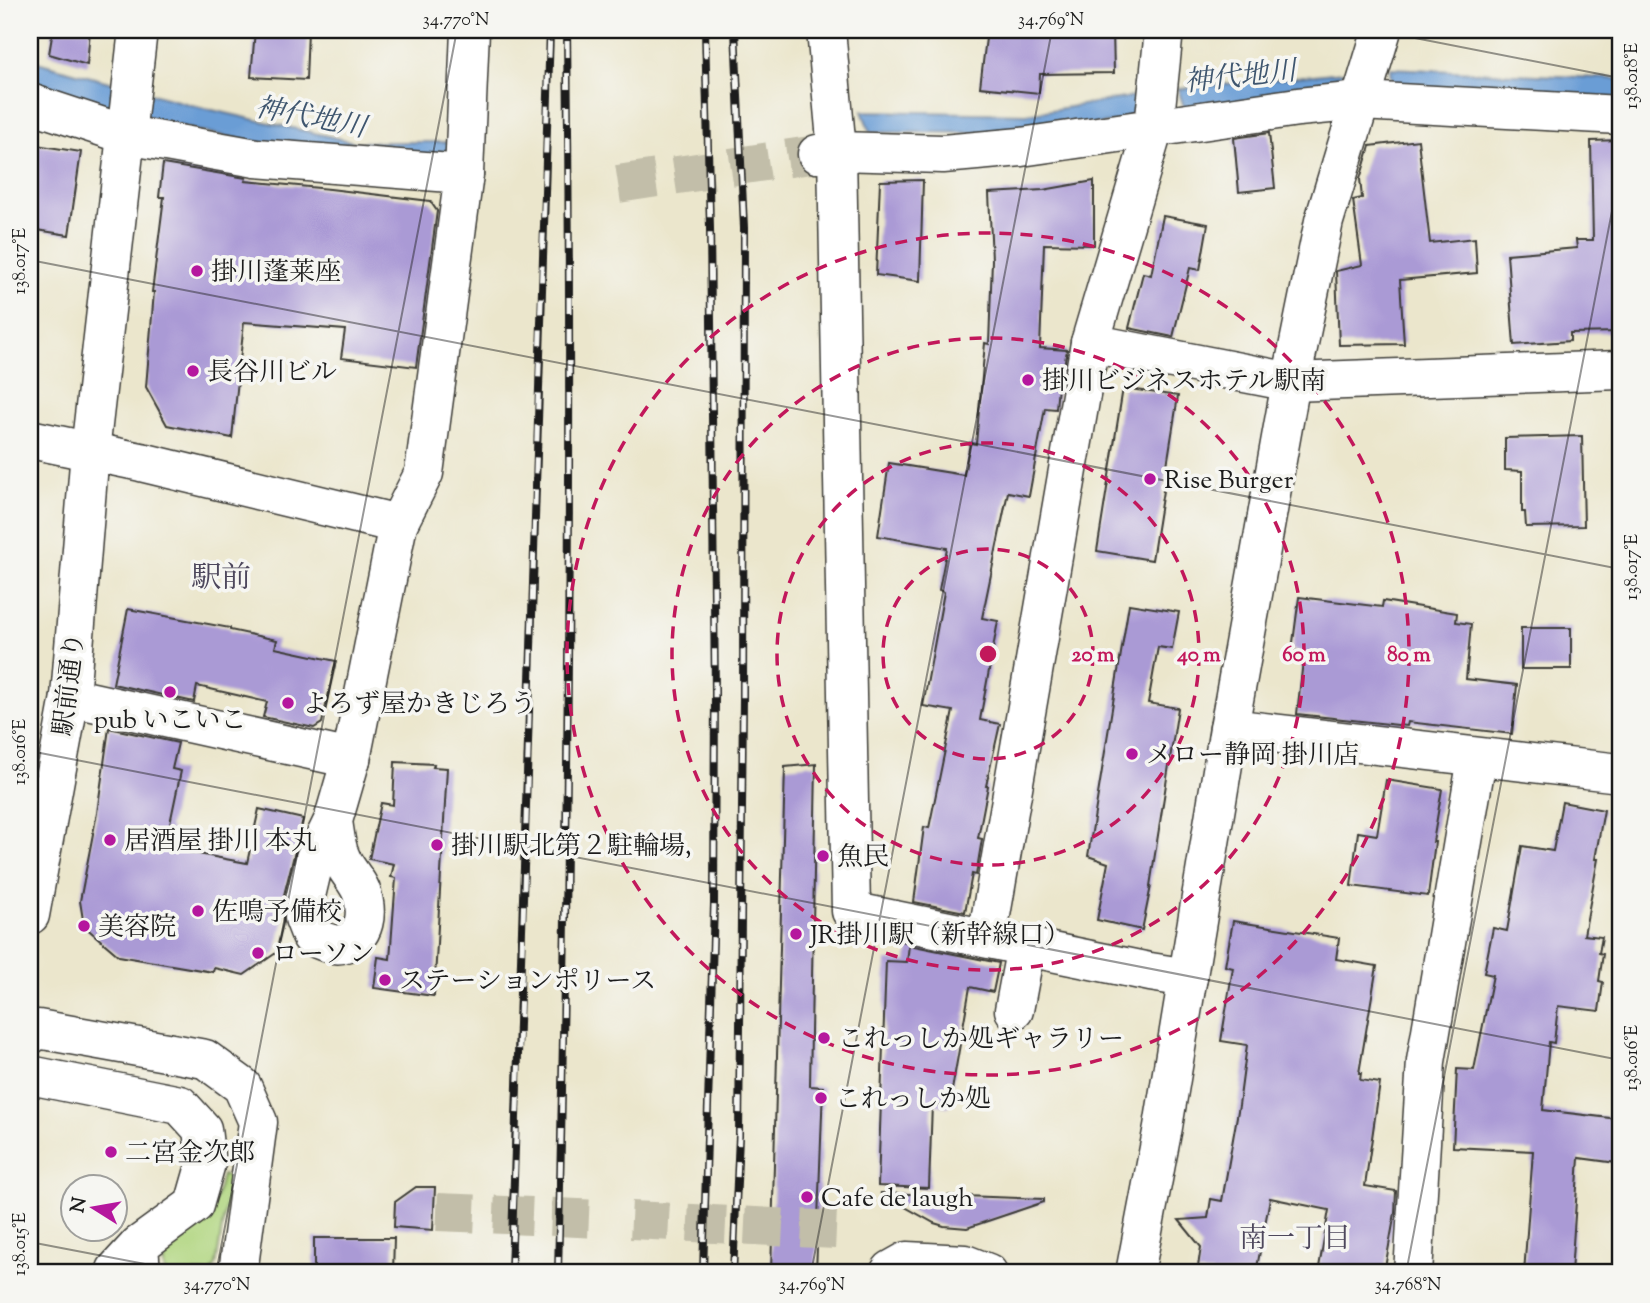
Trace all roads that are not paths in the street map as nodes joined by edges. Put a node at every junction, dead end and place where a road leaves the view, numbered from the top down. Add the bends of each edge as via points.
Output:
1 (138, 30) edge
2 (470, 30) edge
3 (826, 30) edge
4 (1164, 30) edge
5 (1378, 45) edge
6 (1361, 100) junction
7 (30, 103) edge
8 (1156, 111) junction
9 (1620, 115) edge
10 (127, 135) junction
11 (827, 153) junction
12 (464, 174) junction
13 (1090, 344) junction
14 (1620, 370) edge
15 (1291, 382) junction
16 (30, 439) edge
17 (90, 451) junction
18 (398, 524) junction
19 (70, 697) junction
20 (1229, 729) junction
21 (1478, 758) junction
22 (351, 759) junction
23 (1620, 773) edge
24 (333, 821) dead end
25 (30, 915) edge
26 (986, 938) junction
27 (1026, 946) junction
28 (1188, 978) junction
29 (1014, 1010) dead end
30 (30, 1035) edge
31 (30, 1075) edge
32 (132, 1264) edge
33 (238, 1273) edge
34 (889, 1273) edge
35 (988, 1273) edge
36 (1135, 1273) edge
37 (1413, 1273) edge

1 - 10 street, 駅前通り
2 - 12 street
3 - 11 street
4 - 8 street
5 - 6 street
6 - 8 street via 1298,107
6 - 9 street
6 - 15 street via 1324,221
7 - 10 street
8 - 11 street via 1021,147 943,154
8 - 13 street
10 - 12 street via 256,158
10 - 17 street, 駅前通り
11 - 26 street via 851,911
12 - 18 street via 424,473
13 - 15 street
13 - 26 street
14 - 15 street
15 - 20 street
16 - 17 street
17 - 18 street
17 - 19 street, 駅前通り
18 - 22 street
19 - 22 street
19 - 25 street, 駅前通り
20 - 21 street
20 - 28 street
21 - 23 street
21 - 37 street via 1426,1061
22 - 24 street
26 - 27 street
27 - 28 street
27 - 29 street
28 - 36 street
30 - 33 street via 38,1029 205,1059 242,1086 258,1122
31 - 32 street via 180,1105 202,1129 205,1163 194,1205
34 - 35 street via 907,1261 965,1264

